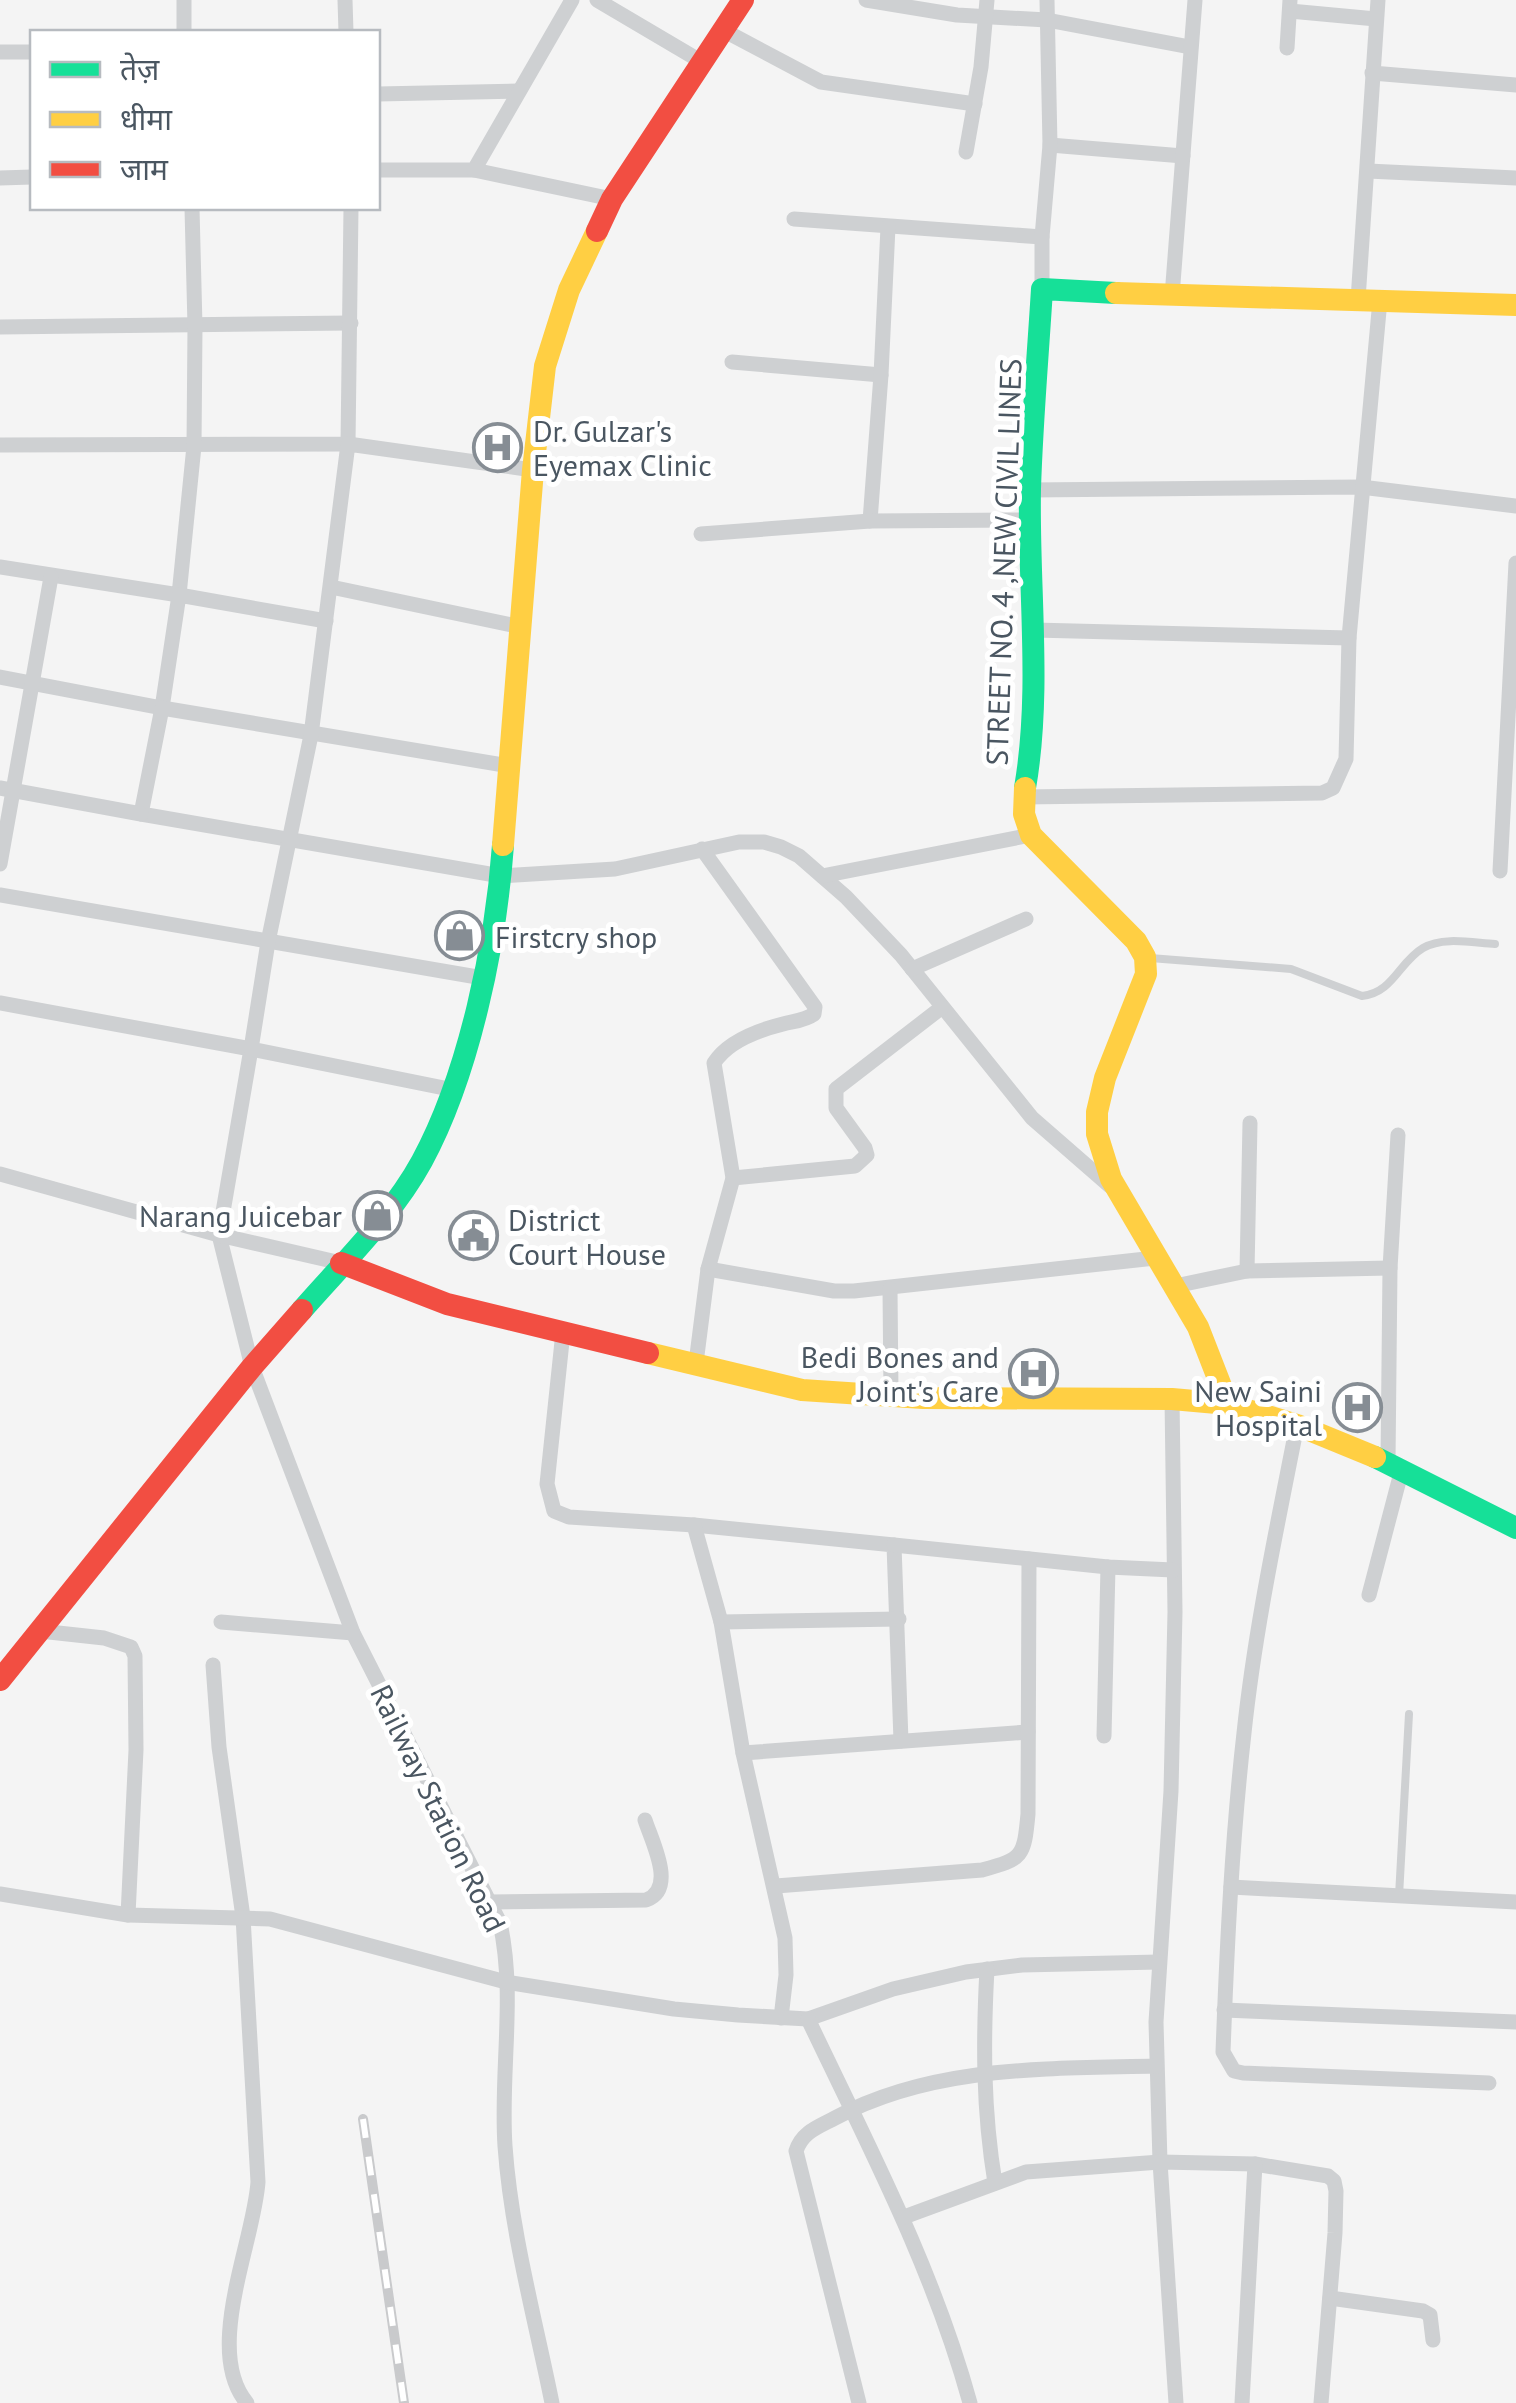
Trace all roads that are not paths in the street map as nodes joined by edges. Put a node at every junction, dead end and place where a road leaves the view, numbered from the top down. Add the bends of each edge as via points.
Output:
1 (184, 0) edge
2 (345, 0) edge
3 (572, 0) edge
4 (597, 0) edge
5 (743, 0) edge
6 (866, 0) edge
7 (987, 0) edge
8 (1047, 0) edge
9 (1195, 0) edge
10 (1378, 0) edge
11 (1290, 5) edge
12 (987, 18) junction
13 (1376, 18) junction
14 (1047, 20) junction
15 (184, 30) edge
16 (346, 30) edge
17 (723, 30) junction
18 (1190, 47) junction
19 (1286, 48) dead end
20 (0, 52) edge
21 (30, 52) edge
22 (702, 62) junction
23 (1372, 74) junction
24 (1516, 85) edge
25 (519, 91) junction
26 (380, 94) edge
27 (975, 104) junction
28 (1050, 145) junction
29 (966, 152) dead end
30 (1183, 156) junction
31 (380, 170) edge
32 (474, 170) junction
33 (1368, 171) junction
34 (30, 177) edge
35 (0, 178) edge
36 (1516, 178) edge
37 (612, 199) junction
38 (192, 210) edge
39 (351, 210) edge
40 (794, 219) dead end
41 (888, 227) junction
42 (1042, 237) junction
43 (1042, 289) junction
44 (1172, 296) junction
45 (1369, 300) junction
46 (1516, 305) edge
47 (351, 324) junction
48 (196, 326) junction
49 (0, 327) edge
50 (732, 362) dead end
51 (882, 375) junction
52 (348, 444) junction
53 (0, 445) edge
54 (194, 446) junction
55 (533, 470) junction
56 (1361, 488) junction
57 (1030, 490) junction
58 (1516, 506) edge
59 (1032, 520) junction
60 (870, 521) junction
61 (701, 534) dead end
62 (1516, 563) edge
63 (0, 568) edge
64 (51, 577) junction
65 (331, 587) junction
66 (179, 595) junction
67 (326, 620) junction
68 (521, 627) junction
69 (1034, 630) junction
70 (1349, 638) junction
71 (0, 678) edge
72 (32, 684) junction
73 (162, 708) junction
74 (311, 735) junction
75 (510, 766) junction
76 (6, 789) edge
77 (1024, 796) junction
78 (141, 814) junction
79 (1031, 835) junction
80 (292, 839) junction
81 (702, 849) junction
82 (0, 864) edge
83 (1500, 871) dead end
84 (501, 876) junction
85 (822, 876) junction
86 (0, 896) edge
87 (1026, 918) dead end
88 (268, 942) junction
89 (1495, 944) dead end
90 (1145, 957) junction
91 (912, 970) junction
92 (483, 978) junction
93 (0, 1003) edge
94 (941, 1008) junction
95 (251, 1049) junction
96 (454, 1090) junction
97 (1250, 1123) dead end
98 (1398, 1135) dead end
99 (0, 1174) edge
100 (733, 1178) junction
101 (1118, 1192) junction
102 (219, 1235) junction
103 (1155, 1258) junction
104 (342, 1263) junction
105 (1390, 1268) junction
106 (708, 1269) junction
107 (1246, 1271) junction
108 (1175, 1286) junction
109 (890, 1289) junction
110 (563, 1332) junction
111 (696, 1362) junction
112 (252, 1367) junction
113 (891, 1395) junction
114 (1172, 1399) junction
115 (1228, 1404) junction
116 (1297, 1424) junction
117 (1395, 1465) junction
118 (694, 1525) junction
119 (1516, 1528) edge
120 (894, 1545) junction
121 (1030, 1559) junction
122 (1108, 1567) junction
123 (1173, 1570) junction
124 (1369, 1595) dead end
125 (899, 1619) junction
126 (221, 1622) dead end
127 (721, 1622) junction
128 (40, 1631) junction
129 (353, 1634) junction
130 (212, 1665) dead end
131 (0, 1680) edge
132 (1409, 1714) dead end
133 (1028, 1732) junction
134 (1104, 1736) dead end
135 (901, 1742) junction
136 (744, 1753) junction
137 (645, 1820) dead end
138 (776, 1886) junction
139 (1231, 1887) junction
140 (0, 1894) edge
141 (1398, 1896) junction
142 (490, 1902) junction
143 (1516, 1902) edge
144 (128, 1915) junction
145 (243, 1917) junction
146 (1159, 1962) junction
147 (987, 1969) junction
148 (506, 1982) junction
149 (1224, 2010) junction
150 (781, 2018) junction
151 (808, 2019) junction
152 (1516, 2022) edge
153 (1156, 2066) junction
154 (982, 2074) junction
155 (1490, 2083) dead end
156 (851, 2109) junction
157 (1160, 2162) junction
158 (1255, 2164) junction
159 (995, 2183) junction
160 (904, 2217) junction
161 (1330, 2298) junction
162 (1432, 2340) dead end
163 (247, 2403) edge
164 (552, 2403) edge
165 (859, 2403) edge
166 (970, 2403) edge
167 (1176, 2403) edge
168 (1242, 2403) edge
169 (1321, 2403) edge

1 - 15 street
2 - 16 street
3 - 25 street
4 - 22 street
5 - 17 main road
6 - 12 street
7 - 12 street
8 - 14 street
9 - 18 street
10 - 13 street
11 - 13 street
11 - 19 street
12 - 14 street
12 - 27 street
13 - 23 street
14 - 18 street
14 - 28 street
17 - 22 main road
17 - 27 street via 821,82
18 - 30 street
20 - 21 street
22 - 37 main road
23 - 24 street
23 - 33 street
25 - 26 street
25 - 32 street
27 - 29 street
28 - 30 street
28 - 42 street
30 - 44 street
31 - 32 street
32 - 37 street
33 - 36 street
33 - 45 street
34 - 35 street
37 - 55 main road via 569,290 545,366
38 - 48 street
39 - 47 street
40 - 41 street
41 - 42 street
41 - 51 street
42 - 43 street
43 - 44 main road
43 - 57 main road, STREET NO. 4 ,NEW CIVIL LINES
44 - 45 main road
45 - 46 main road
45 - 56 street
47 - 48 street
47 - 52 street
48 - 49 street
48 - 54 street
50 - 51 street
51 - 60 street
52 - 54 street
52 - 55 street
52 - 65 street
53 - 54 street
54 - 66 street
55 - 68 main road
56 - 57 street
56 - 58 street
56 - 70 street
57 - 59 main road, STREET NO. 4 ,NEW CIVIL LINES
59 - 60 street
59 - 69 main road, STREET NO. 4 ,NEW CIVIL LINES
60 - 61 street
62 - 83 street
63 - 64 street
64 - 66 street
64 - 72 street
65 - 67 street
65 - 68 street
66 - 67 street
66 - 73 street
67 - 74 street
68 - 75 main road
69 - 70 street
69 - 77 main road, STREET NO. 4 ,NEW CIVIL LINES
70 - 77 street via 1346,759 1333,788 1322,794
71 - 72 street
72 - 73 street
72 - 76 street
73 - 74 street
73 - 78 street
74 - 75 street
74 - 80 street
75 - 84 main road
76 - 78 street
76 - 82 street
77 - 79 main road, STREET NO. 4 ,NEW CIVIL LINES
78 - 80 street
79 - 85 street
79 - 90 main road
80 - 84 street
80 - 88 street
81 - 84 street via 615,869
81 - 85 street via 764,842 799,856
81 - 100 street via 815,1008 807,1019 727,1046 714,1064
84 - 92 main road
85 - 91 street
86 - 88 street
87 - 91 street
88 - 92 street
88 - 95 street
89 - 90 lane via 1432,944 1386,988 1362,996 1291,969
90 - 101 main road via 1146,974 1096,1116
91 - 94 street
92 - 96 main road
93 - 95 street
94 - 100 street via 836,1088 836,1108 865,1148 863,1162
94 - 101 street via 1032,1118
95 - 96 street
95 - 102 street
96 - 104 main road via 421,1163
97 - 107 street
98 - 105 street
99 - 102 street
100 - 106 street
101 - 103 main road
102 - 104 street
102 - 112 street, Railway Station Road
103 - 108 main road
103 - 109 street
104 - 110 main road via 447,1304
104 - 112 main road
105 - 107 street
105 - 117 street
106 - 109 street via 834,1291
106 - 111 street
107 - 108 street
108 - 115 main road via 1218,1368
109 - 113 street
110 - 111 main road
110 - 118 street via 548,1484 554,1511
111 - 113 main road via 802,1390
112 - 128 main road
112 - 129 street, Railway Station Road
113 - 114 main road
114 - 115 main road
114 - 123 street
115 - 116 main road
116 - 117 main road
116 - 139 street via 1244,1729
117 - 119 main road
117 - 124 street
118 - 120 street
118 - 127 street
120 - 121 street
120 - 125 street
121 - 122 street
121 - 133 street
122 - 123 street
122 - 134 street
123 - 146 street
125 - 127 street
125 - 135 street
126 - 129 street
127 - 136 street
128 - 131 main road
128 - 144 street via 119,1641 136,1656
129 - 142 street, Railway Station Road
130 - 145 street
132 - 141 lane
133 - 135 street
133 - 138 street via 1026,1840 1013,1862
135 - 136 street
136 - 138 street
137 - 142 street via 661,1872 654,1897
138 - 150 street via 785,1938
139 - 141 street
139 - 149 street
140 - 144 street
141 - 143 street
142 - 148 street, Railway Station Road via 504,1942
144 - 145 street
145 - 148 street via 270,1918
145 - 163 street via 258,2182 230,2337 237,2385
146 - 147 street
146 - 153 street
147 - 151 street via 893,1989
147 - 154 street
148 - 150 street
148 - 164 street, Railway Station Road via 505,2146
149 - 152 street
149 - 155 street via 1222,2052 1234,2071
150 - 151 street
151 - 156 street
153 - 154 street
153 - 157 street
154 - 156 street
154 - 159 street
156 - 160 street
156 - 165 street via 805,2134 796,2151
157 - 158 street
157 - 159 street via 1026,2172
157 - 167 street
158 - 161 street via 1334,2180
158 - 168 street
159 - 160 street
160 - 166 street via 952,2336
161 - 162 street via 1423,2311 1430,2315
161 - 169 street

